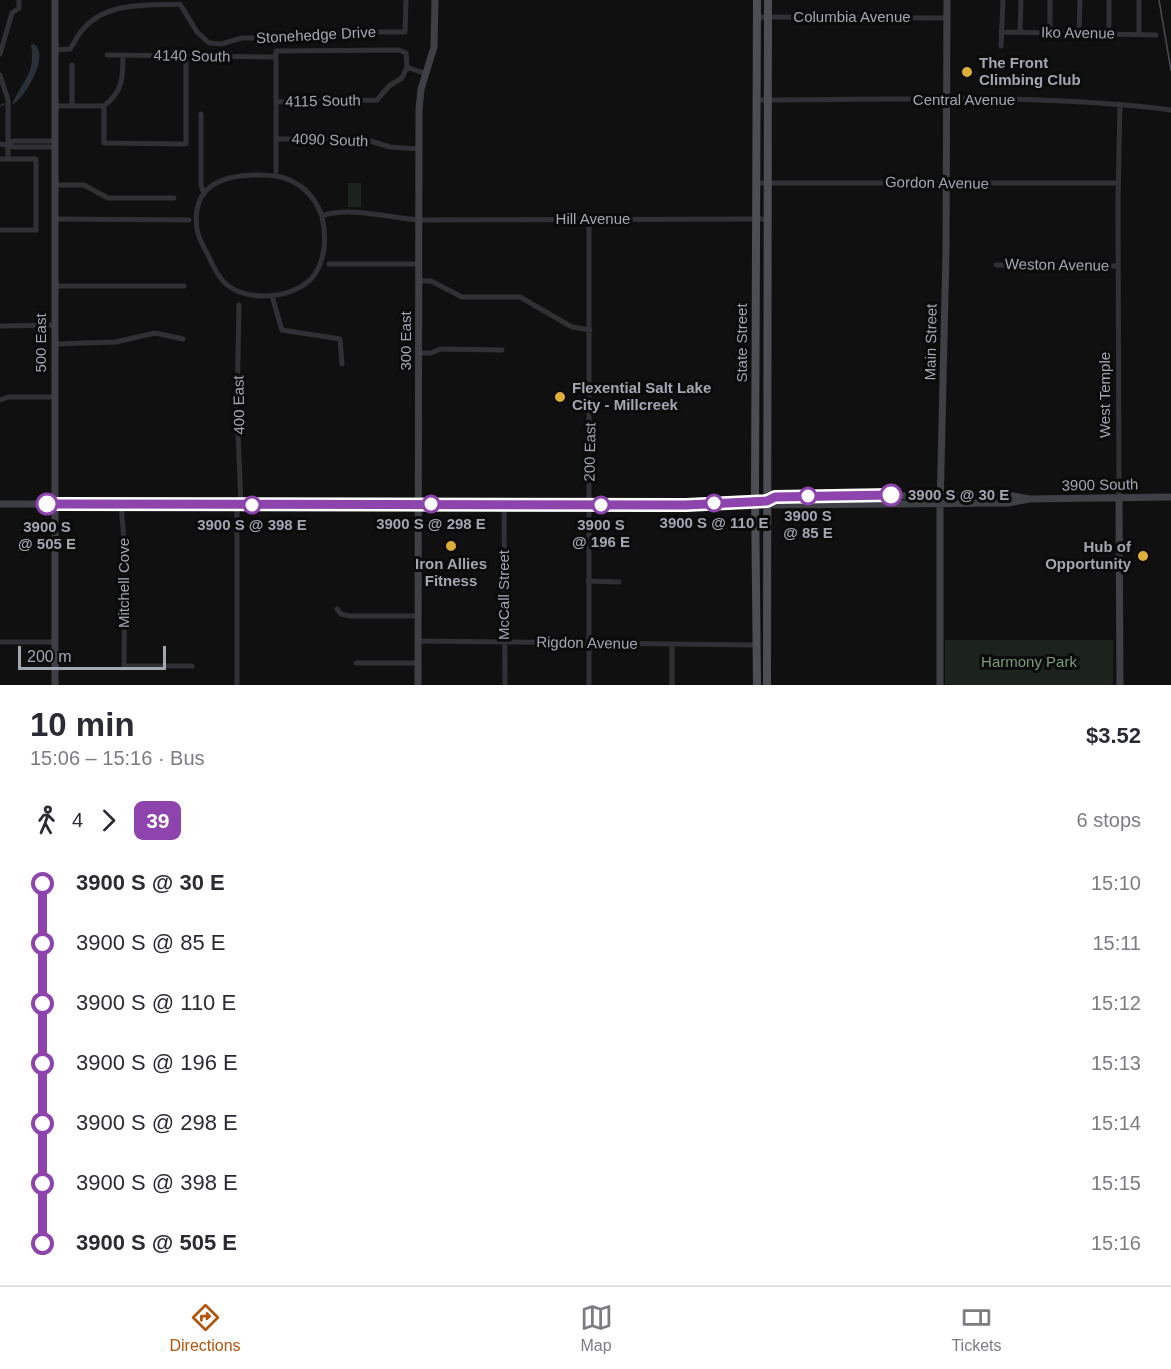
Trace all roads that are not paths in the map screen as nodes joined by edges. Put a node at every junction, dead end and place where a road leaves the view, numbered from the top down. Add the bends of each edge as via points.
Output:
1 (19, 0) edge
2 (55, 0) edge
3 (406, 0) edge
4 (435, 0) edge
5 (757, 0) edge
6 (768, 0) edge
7 (947, 0) edge
8 (1003, 0) edge
9 (1021, 0) edge
10 (1050, 0) edge
11 (1080, 0) edge
12 (1109, 0) edge
13 (1138, 0) edge
14 (757, 17) junction
15 (768, 17) junction
16 (947, 18) junction
17 (1001, 32) junction
18 (1020, 32) junction
19 (1050, 33) junction
20 (1079, 33) junction
21 (1109, 34) junction
22 (1139, 34) junction
23 (1156, 34) dead end
24 (1001, 46) dead end
25 (55, 50) junction
26 (0, 54) edge
27 (276, 54) junction
28 (107, 55) dead end
29 (123, 55) junction
30 (186, 55) junction
31 (72, 65) dead end
32 (407, 67) junction
33 (426, 74) junction
34 (0, 75) edge
35 (757, 100) junction
36 (768, 100) junction
37 (947, 100) junction
38 (276, 102) junction
39 (1120, 104) junction
40 (55, 106) junction
41 (72, 106) junction
42 (104, 106) junction
43 (1171, 111) edge
44 (201, 114) dead end
45 (276, 139) junction
46 (0, 144) edge
47 (8, 144) junction
48 (55, 144) junction
49 (419, 149) junction
50 (0, 159) edge
51 (8, 159) junction
52 (276, 171) dead end
53 (756, 183) junction
54 (768, 183) junction
55 (947, 183) junction
56 (1118, 183) junction
57 (55, 185) junction
58 (204, 194) junction
59 (174, 198) dead end
60 (321, 216) junction
61 (55, 219) junction
62 (589, 219) junction
63 (757, 219) junction
64 (768, 219) junction
65 (189, 220) dead end
66 (419, 220) junction
67 (0, 230) edge
68 (329, 264) dead end
69 (419, 264) junction
70 (996, 265) dead end
71 (1118, 266) junction
72 (419, 281) junction
73 (55, 286) junction
74 (184, 286) dead end
75 (272, 296) junction
76 (239, 305) dead end
77 (0, 326) edge
78 (55, 326) junction
79 (590, 330) junction
80 (183, 339) dead end
81 (55, 344) junction
82 (502, 350) dead end
83 (419, 353) junction
84 (342, 364) dead end
85 (55, 397) junction
86 (0, 400) edge
87 (1171, 497) edge
88 (1119, 498) junction
89 (941, 499) junction
90 (755, 501) junction
91 (767, 501) junction
92 (0, 504) edge
93 (419, 504) junction
94 (55, 505) junction
95 (121, 505) junction
96 (239, 505) junction
97 (504, 505) junction
98 (589, 505) junction
99 (588, 581) junction
100 (619, 582) dead end
101 (336, 609) dead end
102 (418, 616) junction
103 (418, 641) junction
104 (0, 642) edge
105 (55, 642) junction
106 (504, 642) junction
107 (589, 642) junction
108 (672, 645) junction
109 (756, 645) junction
110 (356, 663) dead end
111 (418, 663) junction
112 (192, 666) dead end
113 (55, 685) edge
114 (237, 685) edge
115 (418, 685) edge
116 (504, 685) edge
117 (589, 685) edge
118 (672, 685) edge
119 (757, 685) edge
120 (767, 685) edge
121 (940, 685) edge
122 (1120, 685) edge

1 - 26 street
2 - 25 street, 500 East
3 - 25 street, Stonehedge Drive via 405,32 318,37 292,33 221,44 209,43 196,32 180,4 126,6 92,21 70,49
4 - 33 street, 300 East via 434,47
5 - 14 main road, State Street
6 - 15 main road, State Street
7 - 16 street, Main Street
8 - 17 street
9 - 18 street
10 - 19 street
11 - 20 street
12 - 21 street
13 - 22 street
14 - 15 street, Columbia Avenue
14 - 35 main road, State Street
15 - 16 street, Columbia Avenue
15 - 36 main road, State Street
16 - 37 street, Main Street
17 - 18 street, Iko Avenue
17 - 24 street
18 - 19 street, Iko Avenue
19 - 20 street, Iko Avenue
20 - 21 street, Iko Avenue
21 - 22 street, Iko Avenue
22 - 23 street, Iko Avenue
25 - 40 street, 500 East
27 - 30 street, 4140 South
27 - 32 street, 4140 South via 399,50 406,53
27 - 38 street
28 - 29 street, 4140 South
29 - 30 street, 4140 South
29 - 42 street via 120,89
30 - 42 street via 186,144 104,143
31 - 41 street
32 - 33 street
32 - 38 street, 4115 South via 402,78 377,100
33 - 49 street, 300 East via 420,97
34 - 47 street via 8,100
35 - 36 street, Central Avenue
35 - 53 main road, State Street
36 - 37 street, Central Avenue
36 - 54 main road, State Street
37 - 39 street, Central Avenue
37 - 55 street, Main Street
38 - 45 street
39 - 43 street, Central Avenue
39 - 56 street, West Temple
40 - 41 street
40 - 48 street, 500 East
41 - 42 street
44 - 58 street
45 - 49 street, 4090 South via 364,139 390,147
45 - 52 street
46 - 47 street
47 - 48 street
47 - 51 street
48 - 57 street, 500 East
49 - 66 street, 300 East
50 - 51 street
51 - 67 street via 36,159 36,230
53 - 54 street, Gordon Avenue
53 - 63 main road, State Street
54 - 55 street, Gordon Avenue
54 - 64 main road, State Street
55 - 56 street, Gordon Avenue
55 - 89 street, Main Street
56 - 71 street, West Temple
57 - 59 street via 84,185 108,198
57 - 61 street, 500 East
58 - 60 street via 213,184 230,177 275,176 307,191
58 - 75 street via 197,231 220,277 245,293
60 - 66 street, Hill Avenue via 366,213
60 - 75 street via 323,252 313,277 289,292
61 - 65 street
61 - 73 street, 500 East
62 - 63 street, Hill Avenue
62 - 66 street, Hill Avenue
62 - 79 street, 200 East
63 - 64 street, Hill Avenue
63 - 90 main road, State Street
64 - 91 main road, State Street
66 - 69 street, 300 East
68 - 69 street
69 - 72 street, 300 East
70 - 71 street, Weston Avenue
71 - 88 street, West Temple
72 - 79 street via 430,281 462,297 520,297 572,327
72 - 83 street, 300 East
73 - 74 street
73 - 78 street, 500 East
75 - 84 street via 282,330 340,339
76 - 96 street, 400 East
77 - 78 street
78 - 81 street, 500 East
79 - 98 street, 200 East
80 - 81 street via 155,333 116,342
81 - 85 street, 500 East
82 - 83 street via 442,349
83 - 93 street, 300 East
85 - 86 street
85 - 94 street, 500 East
87 - 88 street, 3900 South
88 - 89 street, 3900 South via 1030,499 1007,495
88 - 122 street, West Temple
89 - 91 street, 3900 South via 774,505
89 - 121 street, Main Street
90 - 91 street, 3900 South
90 - 98 street, 3900 South
90 - 109 main road, State Street
91 - 120 main road, State Street
92 - 94 street, 3900 South
93 - 96 street, 3900 South
93 - 97 street, 3900 South
93 - 102 street, 300 East
94 - 95 street, 3900 South
94 - 105 street, 500 East
95 - 96 street, 3900 South
95 - 112 street, Mitchell Cove via 125,550 124,666
96 - 114 street, 400 East
97 - 98 street, 3900 South
97 - 106 street, McCall Street
98 - 99 street, 200 East
99 - 100 street
99 - 107 street, 200 East
101 - 102 street via 350,616
102 - 103 street, 300 East
103 - 106 street, Rigdon Avenue
103 - 111 street, 300 East
104 - 105 street
105 - 113 street, 500 East
106 - 107 street, Rigdon Avenue
106 - 116 street, McCall Street
107 - 108 street, Rigdon Avenue
107 - 117 street, 200 East
108 - 109 street, Rigdon Avenue
108 - 118 street
109 - 119 main road, State Street
110 - 111 street
111 - 115 street, 300 East

